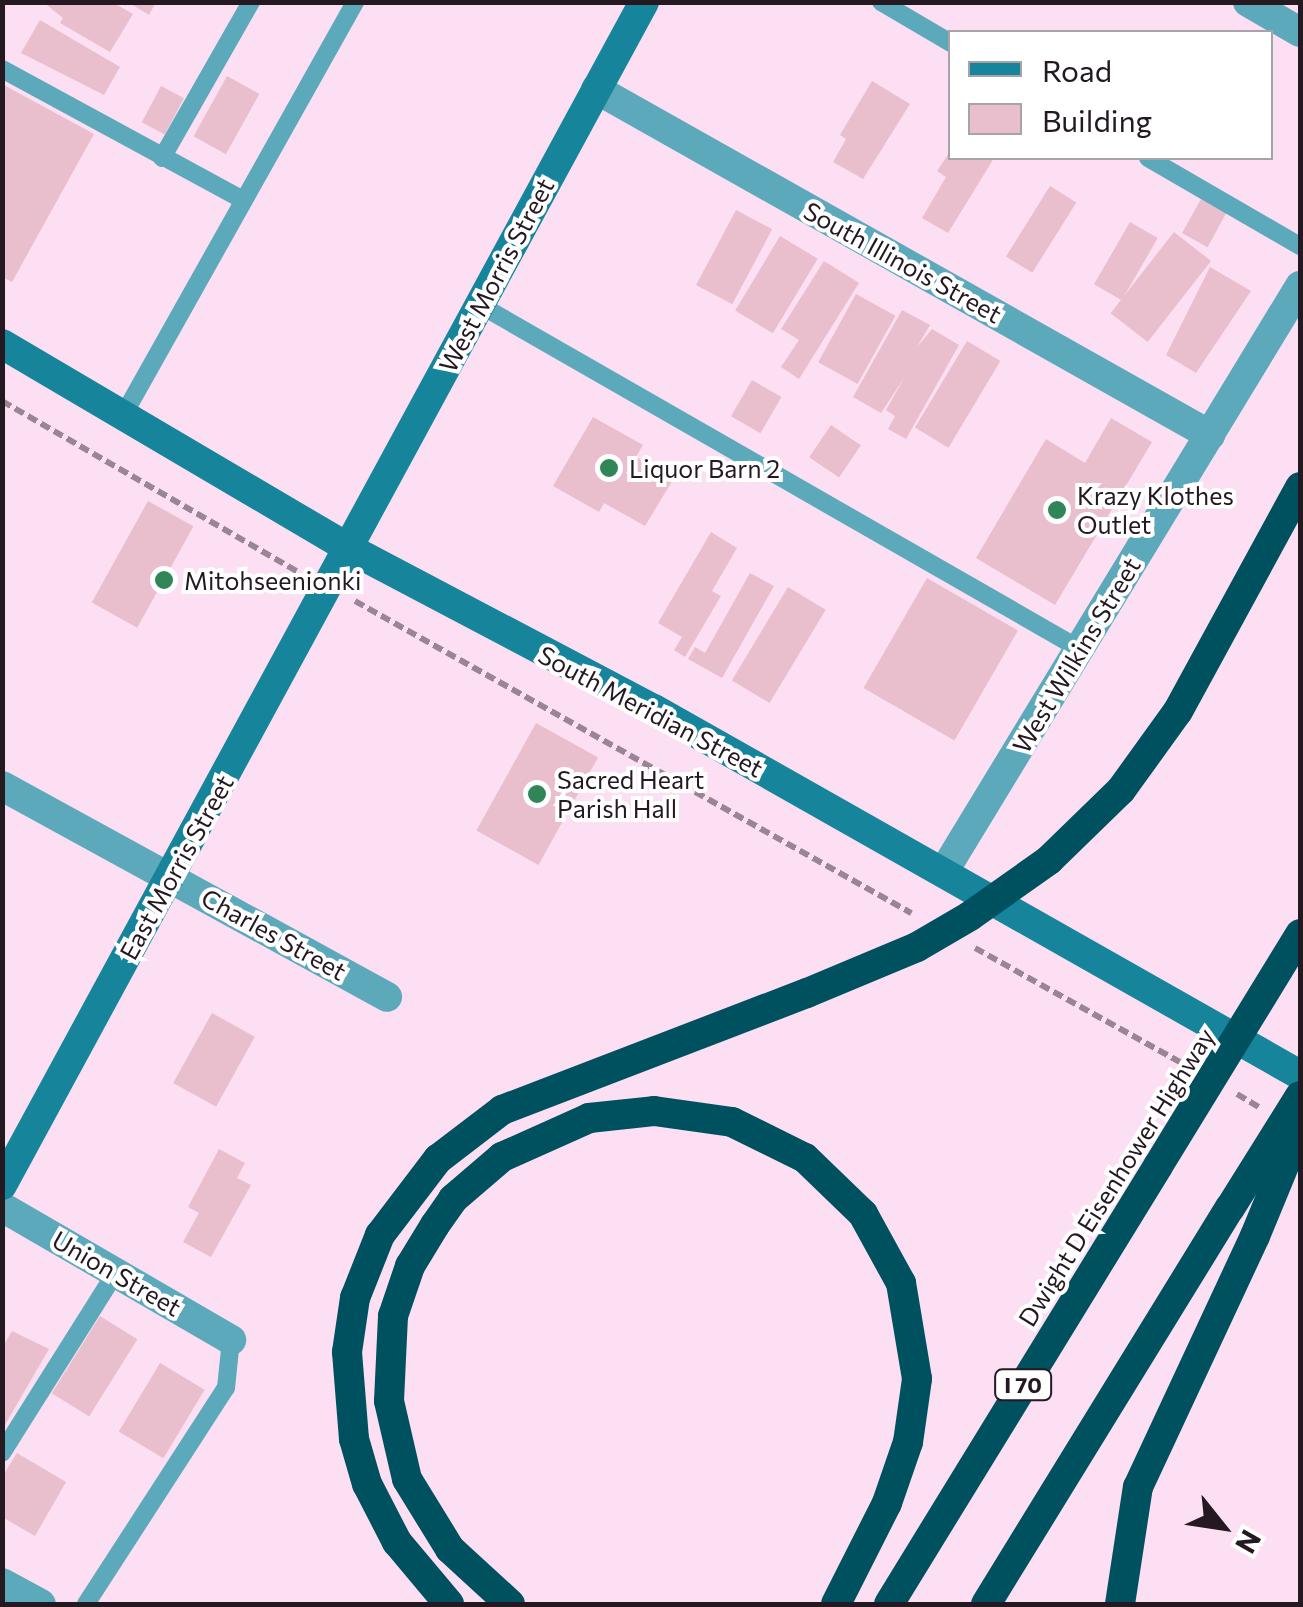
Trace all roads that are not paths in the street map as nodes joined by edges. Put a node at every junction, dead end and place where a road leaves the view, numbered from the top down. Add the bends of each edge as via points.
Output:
1 (250, 2) edge
2 (356, 2) edge
3 (644, 2) edge
4 (881, 2) edge
5 (1248, 2) edge
6 (1300, 32) edge
7 (948, 42) edge
8 (2, 69) edge
9 (596, 90) junction
10 (162, 158) junction
11 (1151, 160) edge
12 (240, 200) junction
13 (1300, 246) edge
14 (1300, 286) edge
15 (480, 305) junction
16 (2, 344) edge
17 (124, 414) junction
18 (1210, 435) junction
19 (1300, 487) edge
20 (350, 549) junction
21 (1080, 649) junction
22 (2, 786) edge
23 (944, 871) junction
24 (170, 876) junction
25 (1300, 934) edge
26 (388, 997) dead end
27 (1300, 1075) edge
28 (1300, 1096) edge
29 (1300, 1128) edge
30 (2, 1185) edge
31 (2, 1207) edge
32 (116, 1272) junction
33 (231, 1340) joint
34 (2, 1454) edge
35 (2, 1583) edge
36 (41, 1604) edge
37 (86, 1604) edge
38 (449, 1604) edge
39 (510, 1604) edge
40 (836, 1604) edge
41 (889, 1604) edge
42 (986, 1604) edge
43 (1120, 1604) edge

1 - 10 lane
2 - 12 lane
3 - 9 main road, West Morris Street
4 - 7 lane
5 - 6 street
8 - 10 lane
9 - 15 main road, West Morris Street
9 - 18 street, South Illinois Street
10 - 12 lane
11 - 13 lane
12 - 17 lane
14 - 18 street, West Wilkins Street
15 - 20 main road, West Morris Street
15 - 21 lane
16 - 17 main road, South Meridian Street
17 - 20 main road, South Meridian Street
18 - 21 street, West Wilkins Street
19 - 38 highway, bridge via 1178,712 1120,790 1049,860 917,947 502,1110 438,1159 388,1222 352,1309 348,1407 380,1513
20 - 23 main road, South Meridian Street
20 - 24 main road, East Morris Street
21 - 23 street, West Wilkins Street
22 - 24 street, Charles Street
23 - 27 main road, South Meridian Street
24 - 26 street, Charles Street
24 - 30 main road, East Morris Street
25 - 41 highway, Dwight D Eisenhower Highway / I 70, bridge
28 - 42 highway, bridge
29 - 43 highway, bridge via 1138,1487
31 - 32 street, Union Street
32 - 33 street, Union Street
32 - 34 lane
33 - 37 lane via 226,1388
35 - 36 street
39 - 40 highway via 450,1549 407,1478 389,1401 393,1316 435,1225 453,1199 502,1157 589,1118 654,1110 732,1122 805,1158 864,1214 901,1283 918,1379 908,1442 887,1503

